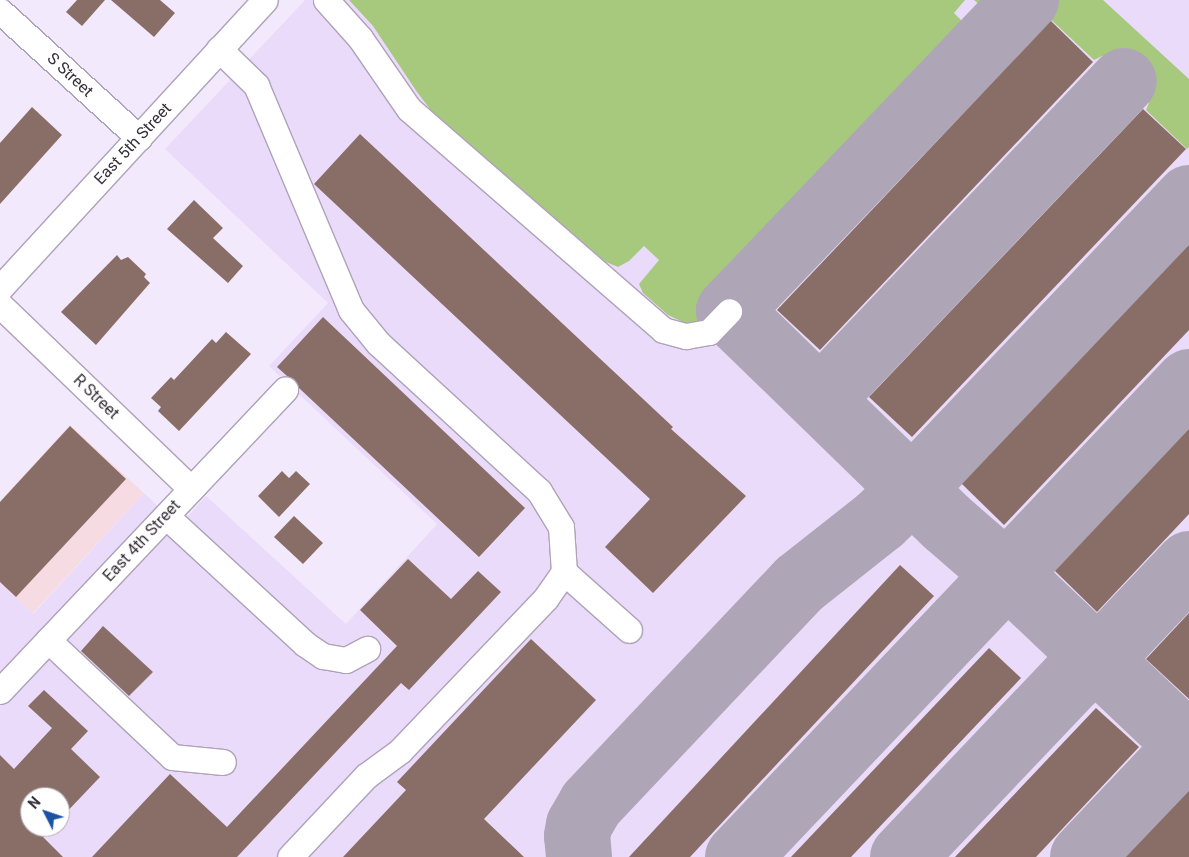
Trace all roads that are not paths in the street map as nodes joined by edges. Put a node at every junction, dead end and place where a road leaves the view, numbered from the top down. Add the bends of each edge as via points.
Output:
1 (265, 0) edge
2 (326, 0) edge
3 (0, 11) edge
4 (219, 49) junction
5 (139, 138) junction
6 (0, 288) edge
7 (0, 305) edge
8 (729, 311) dead end
9 (284, 390) dead end
10 (191, 489) junction
11 (166, 516) junction
12 (564, 572) junction
13 (628, 630) dead end
14 (48, 640) junction
15 (367, 649) dead end
16 (0, 691) edge
17 (223, 762) dead end
18 (290, 857) edge

1 - 4 street, East 5th Street
2 - 8 street via 360,38 409,109 663,330 686,336 710,332
3 - 5 street, S Street
4 - 5 street, East 5th Street
4 - 12 street via 256,85 351,310 378,343 539,491 561,527
5 - 6 street, East 5th Street
7 - 10 street, R Street
9 - 10 street, East 4th Street
10 - 11 street, East 4th Street
11 - 14 street, East 4th Street
11 - 15 street via 305,644 324,656 346,660
12 - 13 street
12 - 18 street via 546,598 400,751 366,776
14 - 16 street, East 4th Street
14 - 17 street via 172,757

